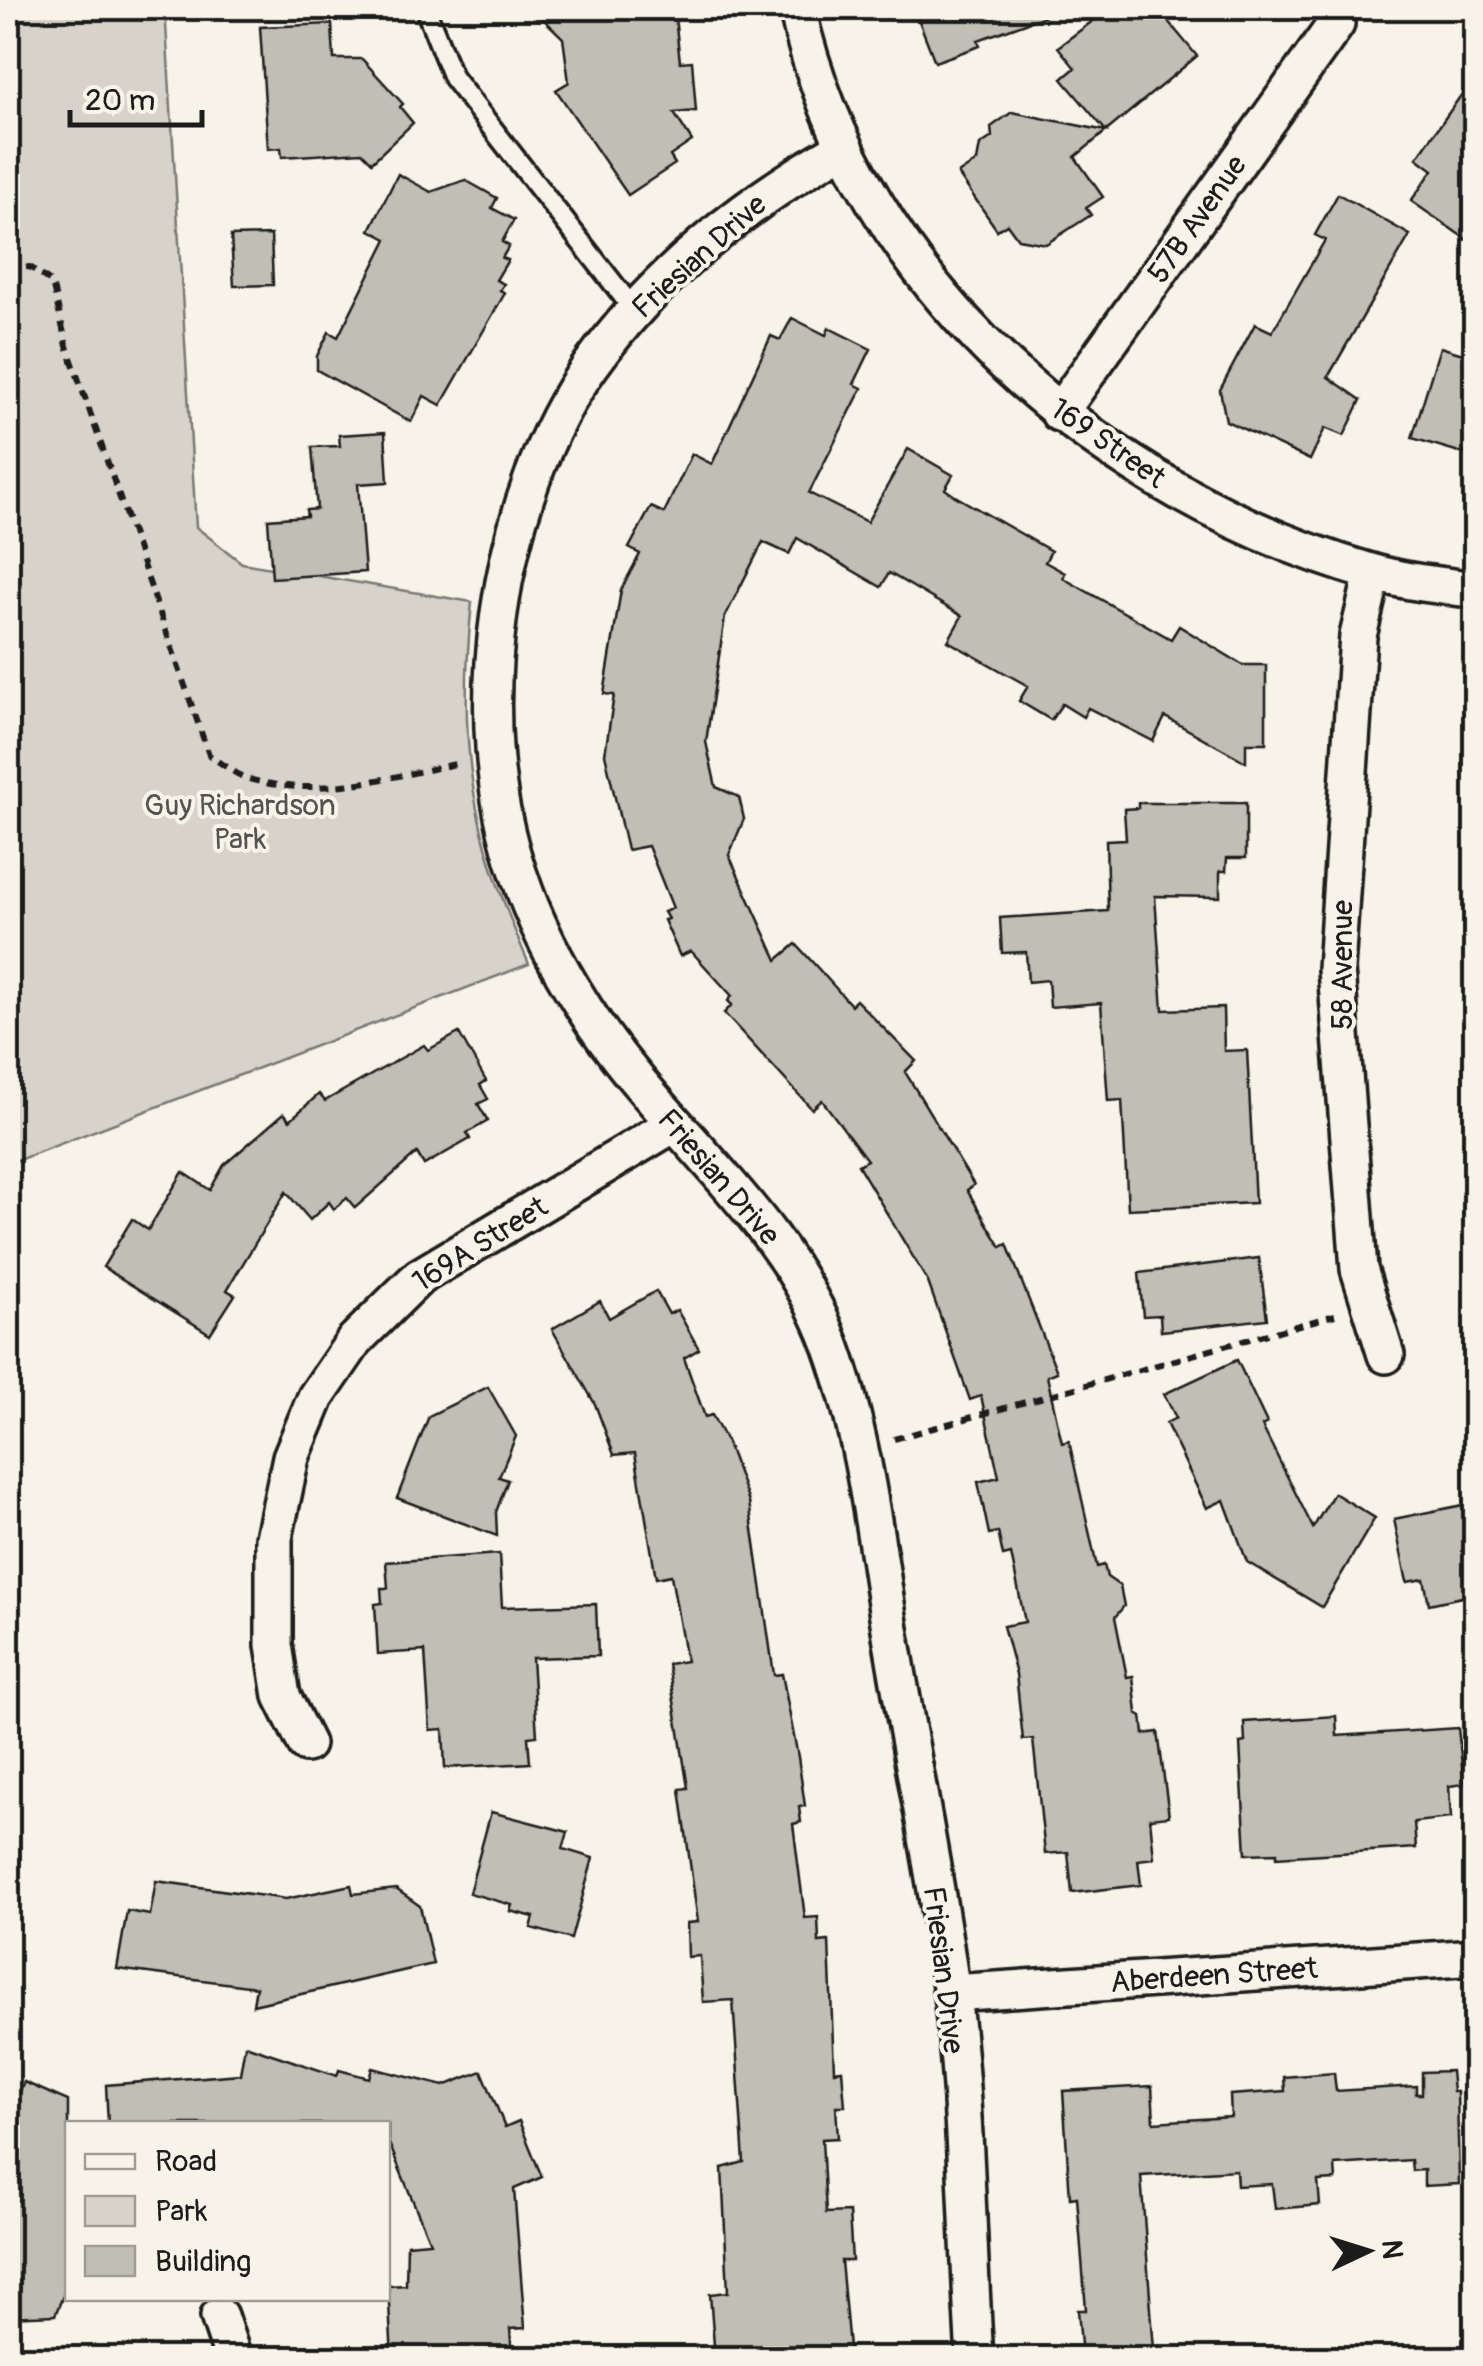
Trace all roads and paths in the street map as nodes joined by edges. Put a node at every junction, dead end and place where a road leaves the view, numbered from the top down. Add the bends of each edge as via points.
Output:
1 (425, 8) edge
2 (797, 8) edge
3 (1336, 24) dead end
4 (842, 148) junction
5 (8, 269) edge
6 (634, 310) junction
7 (1059, 413) junction
8 (1373, 573) junction
9 (1476, 590) edge
10 (462, 763) dead end
11 (674, 1124) junction
12 (1380, 1339) joint
13 (893, 1439) dead end
14 (306, 1744) dead end
15 (1476, 1958) edge
16 (952, 1992) junction
17 (219, 2316) dead end
18 (233, 2358) edge
19 (975, 2358) edge

1 - 6 lane via 453,78
2 - 4 street, 169 Street
3 - 7 street, 57B Avenue
4 - 6 street, Friesian Drive via 784,181
4 - 7 street, 169 Street via 935,288
5 - 10 path via 30,267 52,282 67,346 209,755 246,779 300,787 352,785
6 - 11 street, Friesian Drive via 588,369 554,430 526,502 497,612 494,707 501,804 518,873 546,939 615,1054
7 - 8 street, 169 Street via 1134,468 1213,512
8 - 9 street, 169 Street
8 - 12 street, 58 Avenue via 1358,636 1336,969 1359,1270
11 - 14 street, 169A Street via 419,1277 354,1340 316,1397 291,1456 274,1538 276,1662 282,1696
11 - 16 street, Friesian Drive via 777,1242 832,1347 859,1448
12 - 13 path via 1336,1314
15 - 16 street, Aberdeen Street
16 - 19 street, Friesian Drive
17 - 18 street

